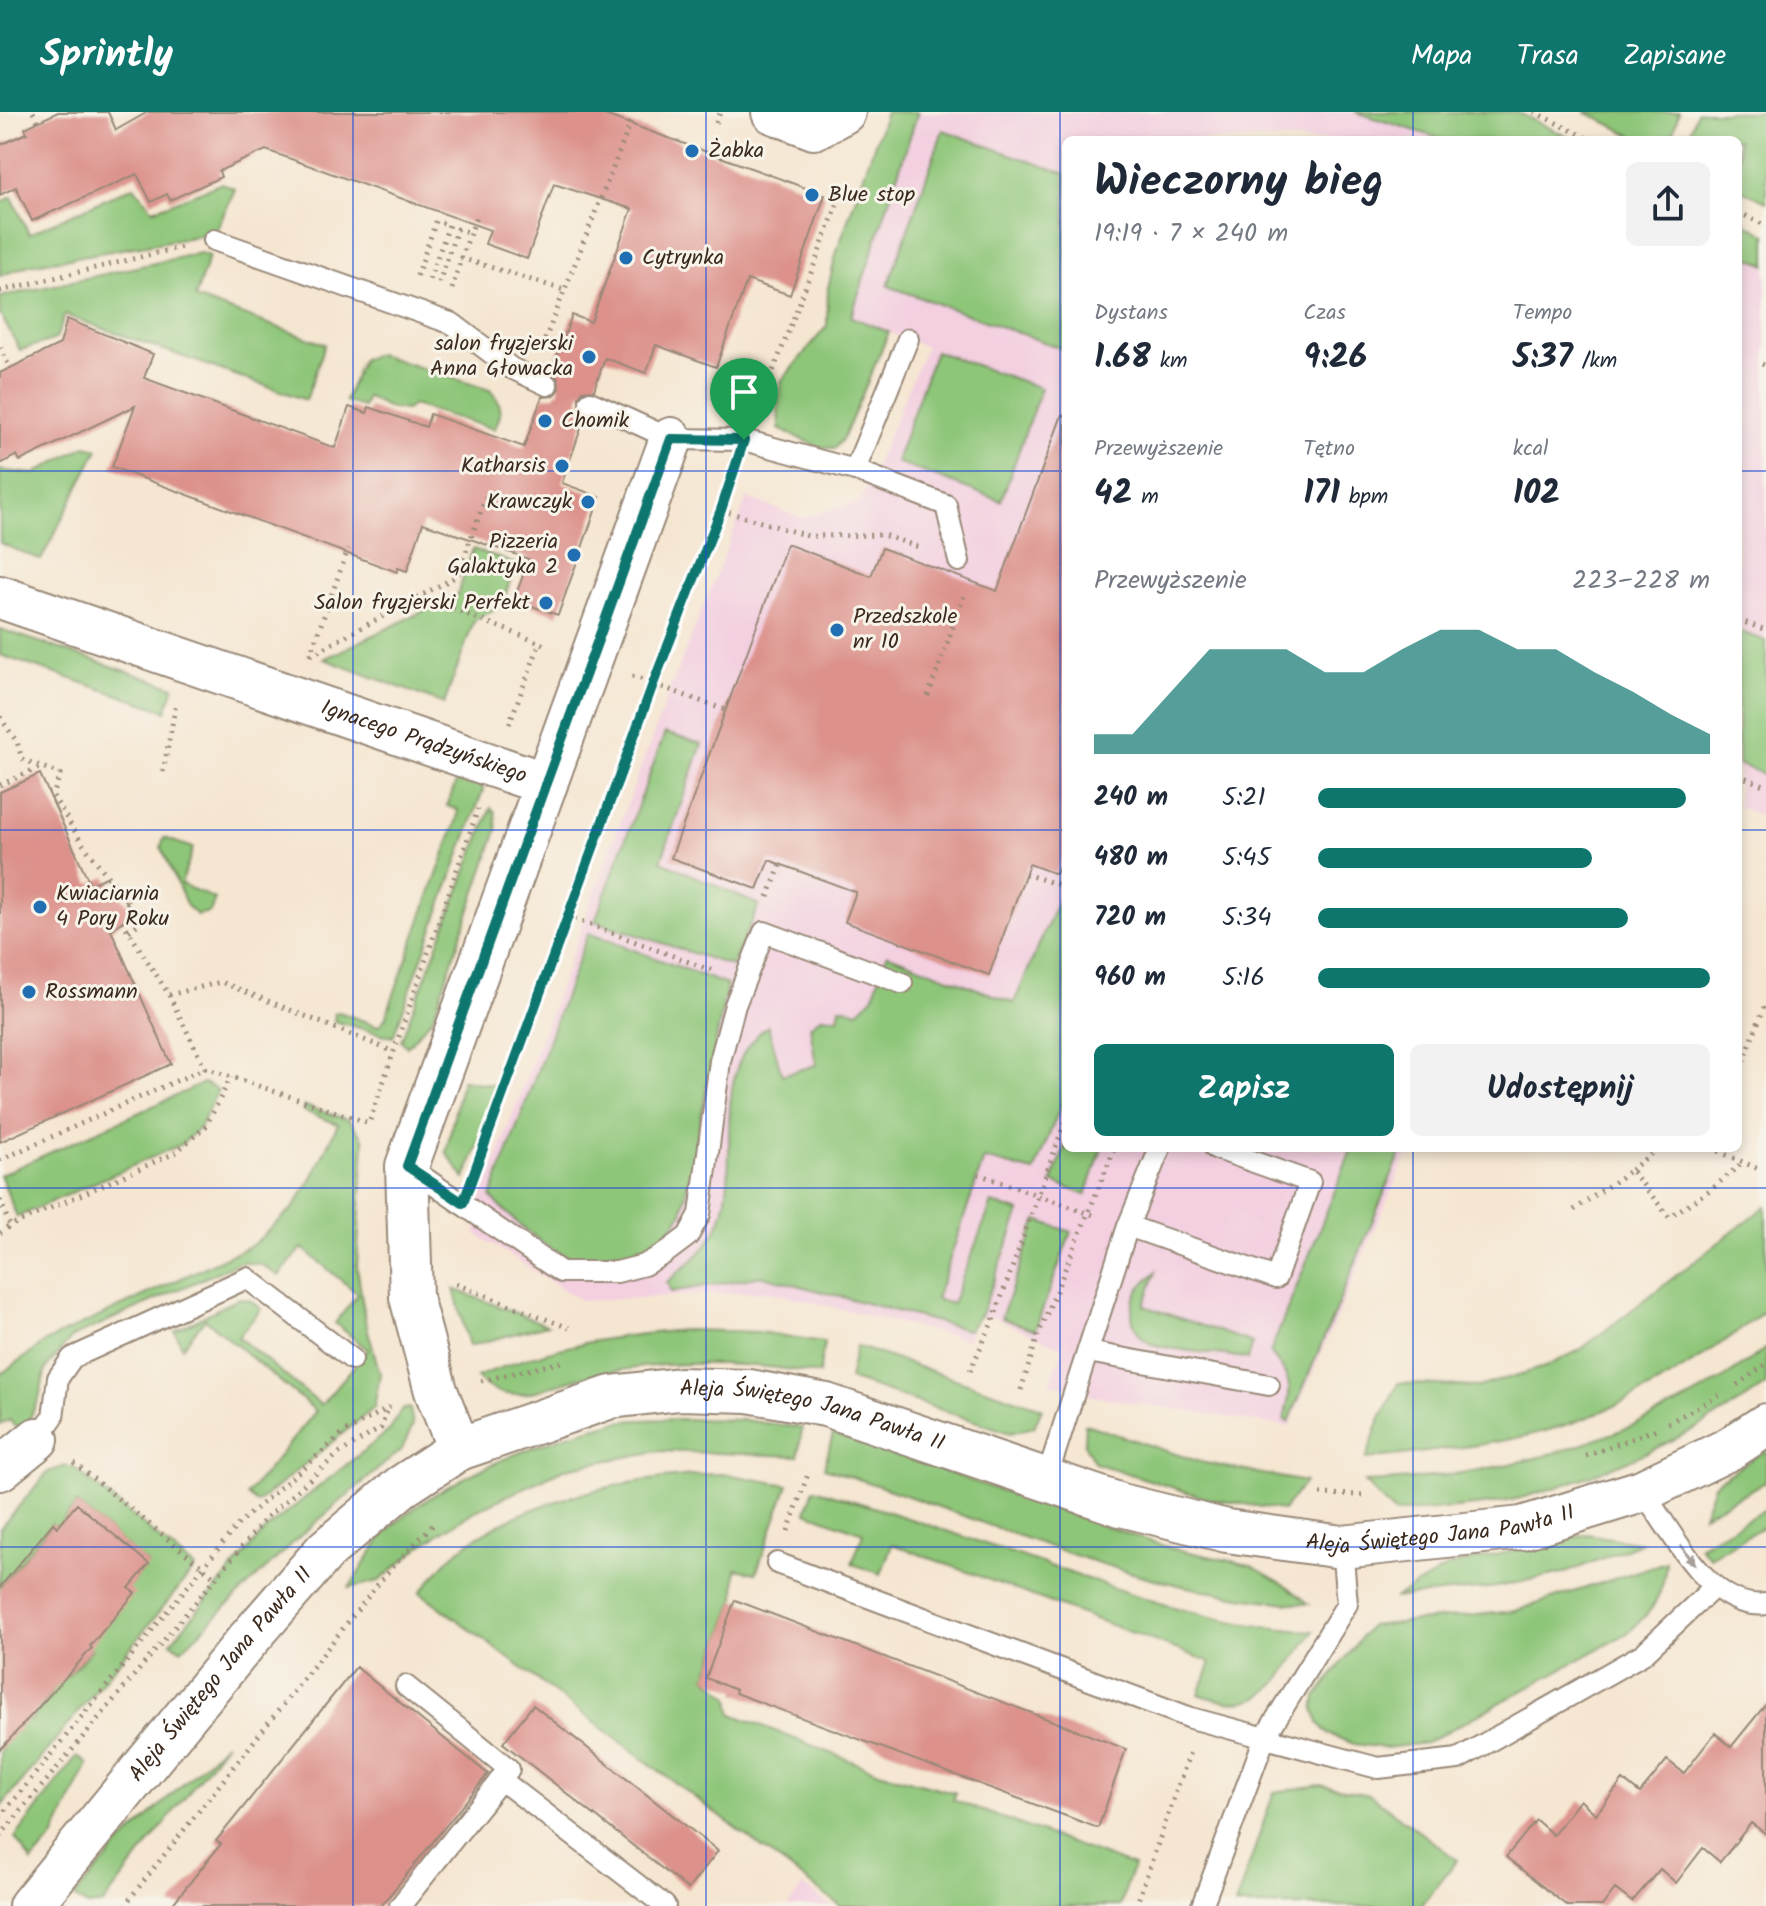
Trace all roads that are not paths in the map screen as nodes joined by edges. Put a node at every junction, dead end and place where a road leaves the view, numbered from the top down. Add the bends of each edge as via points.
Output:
1 (773, 112) edge
2 (844, 112) edge
3 (214, 240) dead end
4 (908, 339) dead end
5 (538, 381) road end
6 (590, 402) dead end
7 (671, 439) junction
8 (855, 470) junction
9 (959, 561) road end
10 (0, 597) edge
11 (546, 784) junction
12 (902, 983) dead end
13 (1158, 1152) edge
14 (1226, 1152) edge
15 (407, 1166) junction
16 (1128, 1226) junction
17 (1088, 1352) junction
18 (352, 1359) dead end
19 (1269, 1385) dead end
20 (1766, 1425) edge
21 (459, 1449) junction
22 (53, 1451) joint
23 (0, 1469) edge
24 (1047, 1477) junction
25 (1642, 1491) junction
26 (1342, 1547) junction
27 (777, 1563) dead end
28 (1713, 1588) junction
29 (1766, 1604) edge
30 (406, 1686) dead end
31 (1265, 1737) junction
32 (500, 1779) junction
33 (30, 1906) edge
34 (400, 1906) edge
35 (665, 1906) edge
36 (1202, 1906) edge

1 - 2 street via 814,128
3 - 5 lane via 453,324 511,368
4 - 8 lane
6 - 7 lane
7 - 8 lane via 744,440
7 - 11 street, Ignacego Prądzyńskiego
8 - 9 lane via 946,505
10 - 11 street, Ignacego Prądzyńskiego
11 - 15 street
12 - 15 lane via 764,932 720,1061 700,1214 688,1236 644,1265 617,1272 561,1272
13 - 16 lane
14 - 16 lane via 1310,1182 1276,1278
15 - 21 street via 411,1297 436,1391
16 - 17 lane
17 - 19 lane
17 - 24 lane
18 - 22 lane via 247,1278 72,1358 58,1378
20 - 25 street, Aleja Świętego Jana Pawła II
21 - 24 street, Aleja Świętego Jana Pawła II via 611,1397 680,1389 749,1391 826,1405
21 - 33 street, Aleja Świętego Jana Pawła II via 401,1487 326,1550
22 - 23 street
24 - 26 street, Aleja Świętego Jana Pawła II via 1121,1505 1227,1531
25 - 26 street, Aleja Świętego Jana Pawła II via 1522,1528
25 -> 28 lane
26 - 31 lane via 1347,1604
27 - 31 lane via 1191,1718
28 - 29 lane via 1751,1606
28 - 31 lane via 1643,1654 1458,1759 1378,1768
30 - 32 lane via 509,1769
31 - 36 lane
32 - 34 lane
32 - 35 lane

